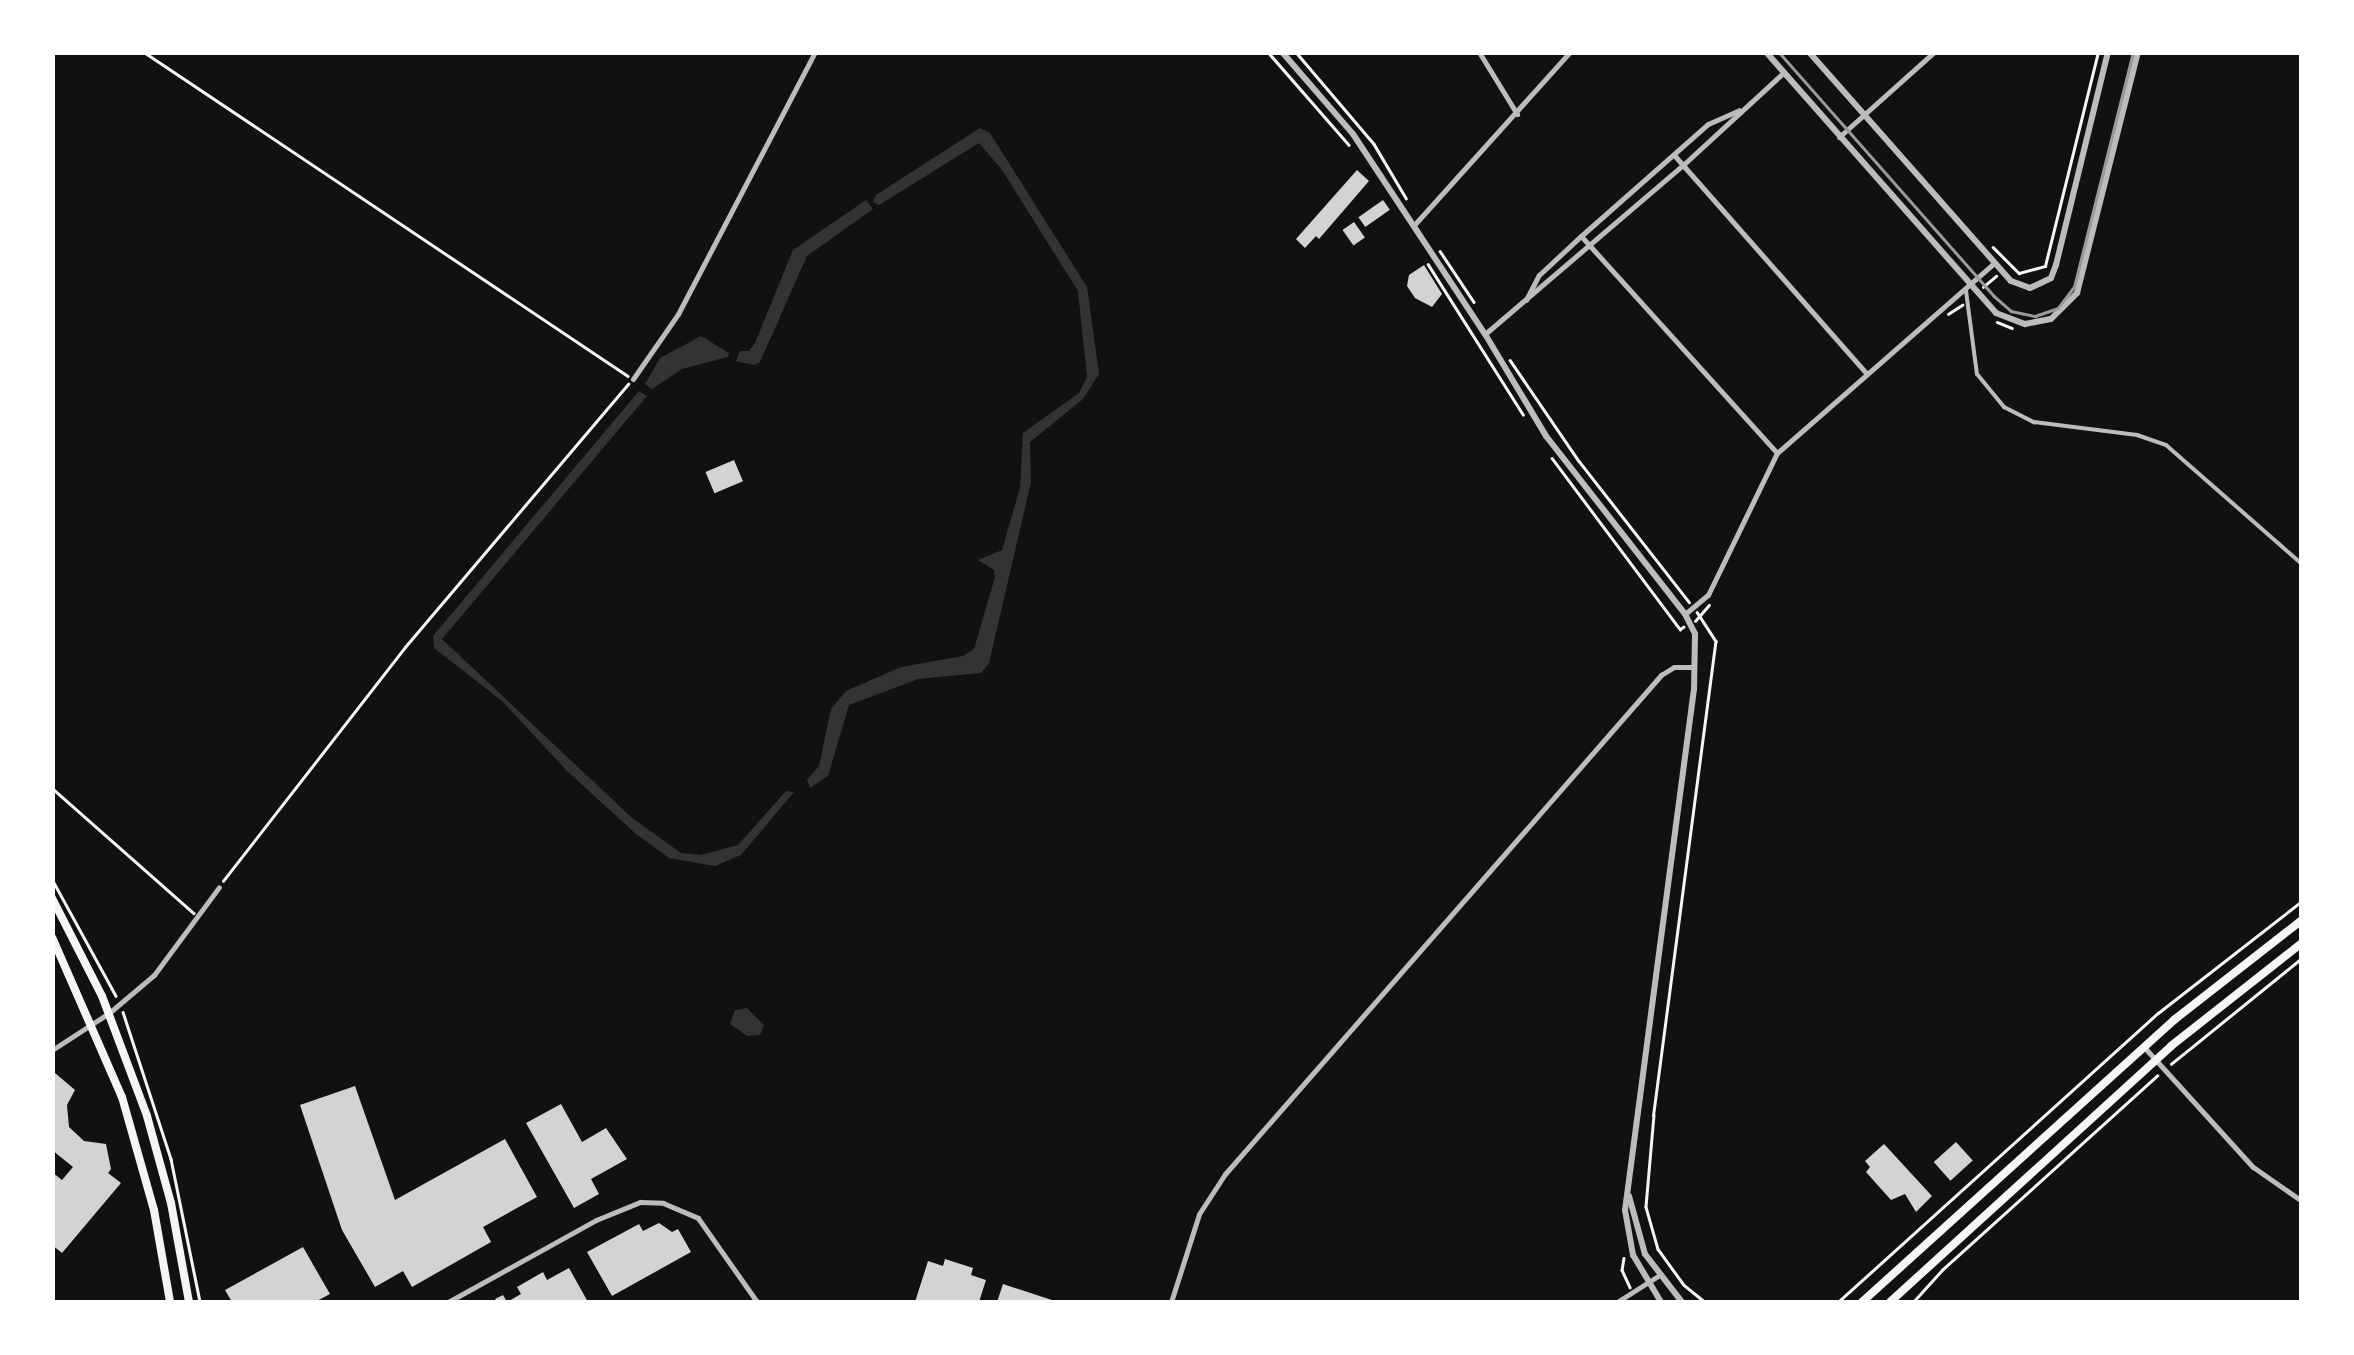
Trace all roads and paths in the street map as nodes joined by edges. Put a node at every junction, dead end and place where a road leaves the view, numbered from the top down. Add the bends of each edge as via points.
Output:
1 (144, 52) edge
2 (816, 52) edge
3 (1268, 52) edge
4 (1282, 52) edge
5 (1296, 52) edge
6 (1479, 52) edge
7 (1570, 52) edge
8 (1766, 52) edge
9 (1809, 52) edge
10 (1934, 52) edge
11 (2098, 52) edge
12 (2108, 52) edge
13 (2138, 52) edge
14 (1783, 73) junction
15 (1746, 107) junction
16 (1517, 114) junction
17 (1864, 115) junction
18 (1839, 137) junction
19 (1673, 155) junction
20 (1359, 156) dead end
21 (1683, 166) junction
22 (1417, 222) junction
23 (1581, 236) junction
24 (1988, 241) dead end
25 (1590, 247) junction
26 (1437, 248) dead end
27 (1426, 260) dead end
28 (1994, 263) junction
29 (2009, 264) junction
30 (2001, 272) junction
31 (1967, 288) junction
32 (1976, 293) junction
33 (1967, 301) junction
34 (1525, 303) junction
35 (1476, 307) dead end
36 (1988, 313) dead end
37 (1946, 316) dead end
38 (2021, 329) dead end
39 (1486, 334) junction
40 (1507, 357) dead end
41 (1867, 374) junction
42 (633, 379) junction
43 (1527, 421) dead end
44 (1545, 448) dead end
45 (1776, 454) junction
46 (2302, 564) edge
47 (1714, 596) dead end
48 (1693, 607) junction
49 (1685, 614) junction
50 (1701, 617) junction
51 (1680, 628) dead end
52 (1697, 668) junction
53 (52, 788) edge
54 (52, 878) edge
55 (219, 887) joint
56 (52, 898) edge
57 (2302, 900) edge
58 (198, 917) junction
59 (2302, 920) edge
60 (52, 937) edge
61 (2302, 943) edge
62 (2302, 958) edge
63 (119, 1005) junction
64 (109, 1012) junction
65 (93, 1023) junction
66 (2143, 1047) junction
67 (52, 1050) edge
68 (2156, 1060) junction
69 (2164, 1070) junction
70 (1628, 1190) junction
71 (2302, 1202) edge
72 (1629, 1256) dead end
73 (1658, 1276) junction
74 (1646, 1284) junction
75 (1633, 1291) junction
76 (170, 1302) edge
77 (189, 1302) edge
78 (448, 1302) edge
79 (757, 1302) edge
80 (1171, 1302) edge
81 (1616, 1302) edge
82 (1661, 1302) edge
83 (1682, 1302) edge
84 (1705, 1302) edge
85 (1838, 1302) edge
86 (1862, 1302) edge
87 (1890, 1302) edge
88 (1913, 1302) edge

1 - 42 path
2 - 42 street via 678,314
3 - 20 path
4 - 22 street
5 - 22 path via 1374,144
6 - 16 street
7 - 16 street
8 - 14 street
9 - 17 street
10 - 17 street
11 - 29 path via 2045,266 2020,273
12 - 30 street via 2054,273 2036,287 2011,282
13 - 32 street via 2077,292 2062,312 2032,323 2006,320
14 - 15 street
14 - 18 street
15 - 19 street via 1708,124
15 - 21 street
16 - 22 street
17 - 18 street
17 - 28 street
18 - 31 street
19 - 21 street
19 - 23 street
21 - 25 street
21 - 41 street
22 - 39 street
23 - 25 street
23 - 34 street via 1539,275
24 - 29 path
25 - 34 street
25 - 45 street
26 - 35 path
27 - 43 path
28 - 30 street
28 - 31 street
29 - 30 path
30 - 32 path
31 - 32 street
31 - 33 street
31 - 41 street
33 - 37 path
33 - 46 street via 1978,374 2004,407 2034,422 2137,435 2166,446
34 - 39 street
36 - 38 path via 2001,327
39 - 49 street via 1546,436
40 - 48 path
41 - 45 street
42 - 55 path via 405,647
44 - 51 path
45 - 48 street via 1708,595
47 - 50 path
48 - 49 street
48 - 50 path
49 - 52 street
50 - 84 path via 1716,641 1646,1207 1658,1249
52 - 70 street
52 - 80 street via 1674,667 1661,675 1216,1184 1199,1214
53 - 58 path
54 - 63 path
55 - 58 street
56 - 64 main road
57 - 85 path via 2186,990
58 - 63 street via 154,975
59 - 66 main road
60 - 65 main road
61 - 68 main road
62 - 69 path
63 - 64 street
64 - 65 street
64 - 77 main road via 158,1146
65 - 67 street
65 - 76 main road via 140,1156
66 - 68 street
66 - 86 main road
68 - 69 street
68 - 87 main road
69 - 71 street via 2253,1167
69 - 88 path
70 - 73 street via 1640,1241
70 - 74 street via 1628,1234
72 - 75 path via 1622,1266
73 - 74 street
73 - 83 street
74 - 75 street
74 - 82 street
75 - 81 street
78 - 79 street via 640,1202 664,1203 698,1218

